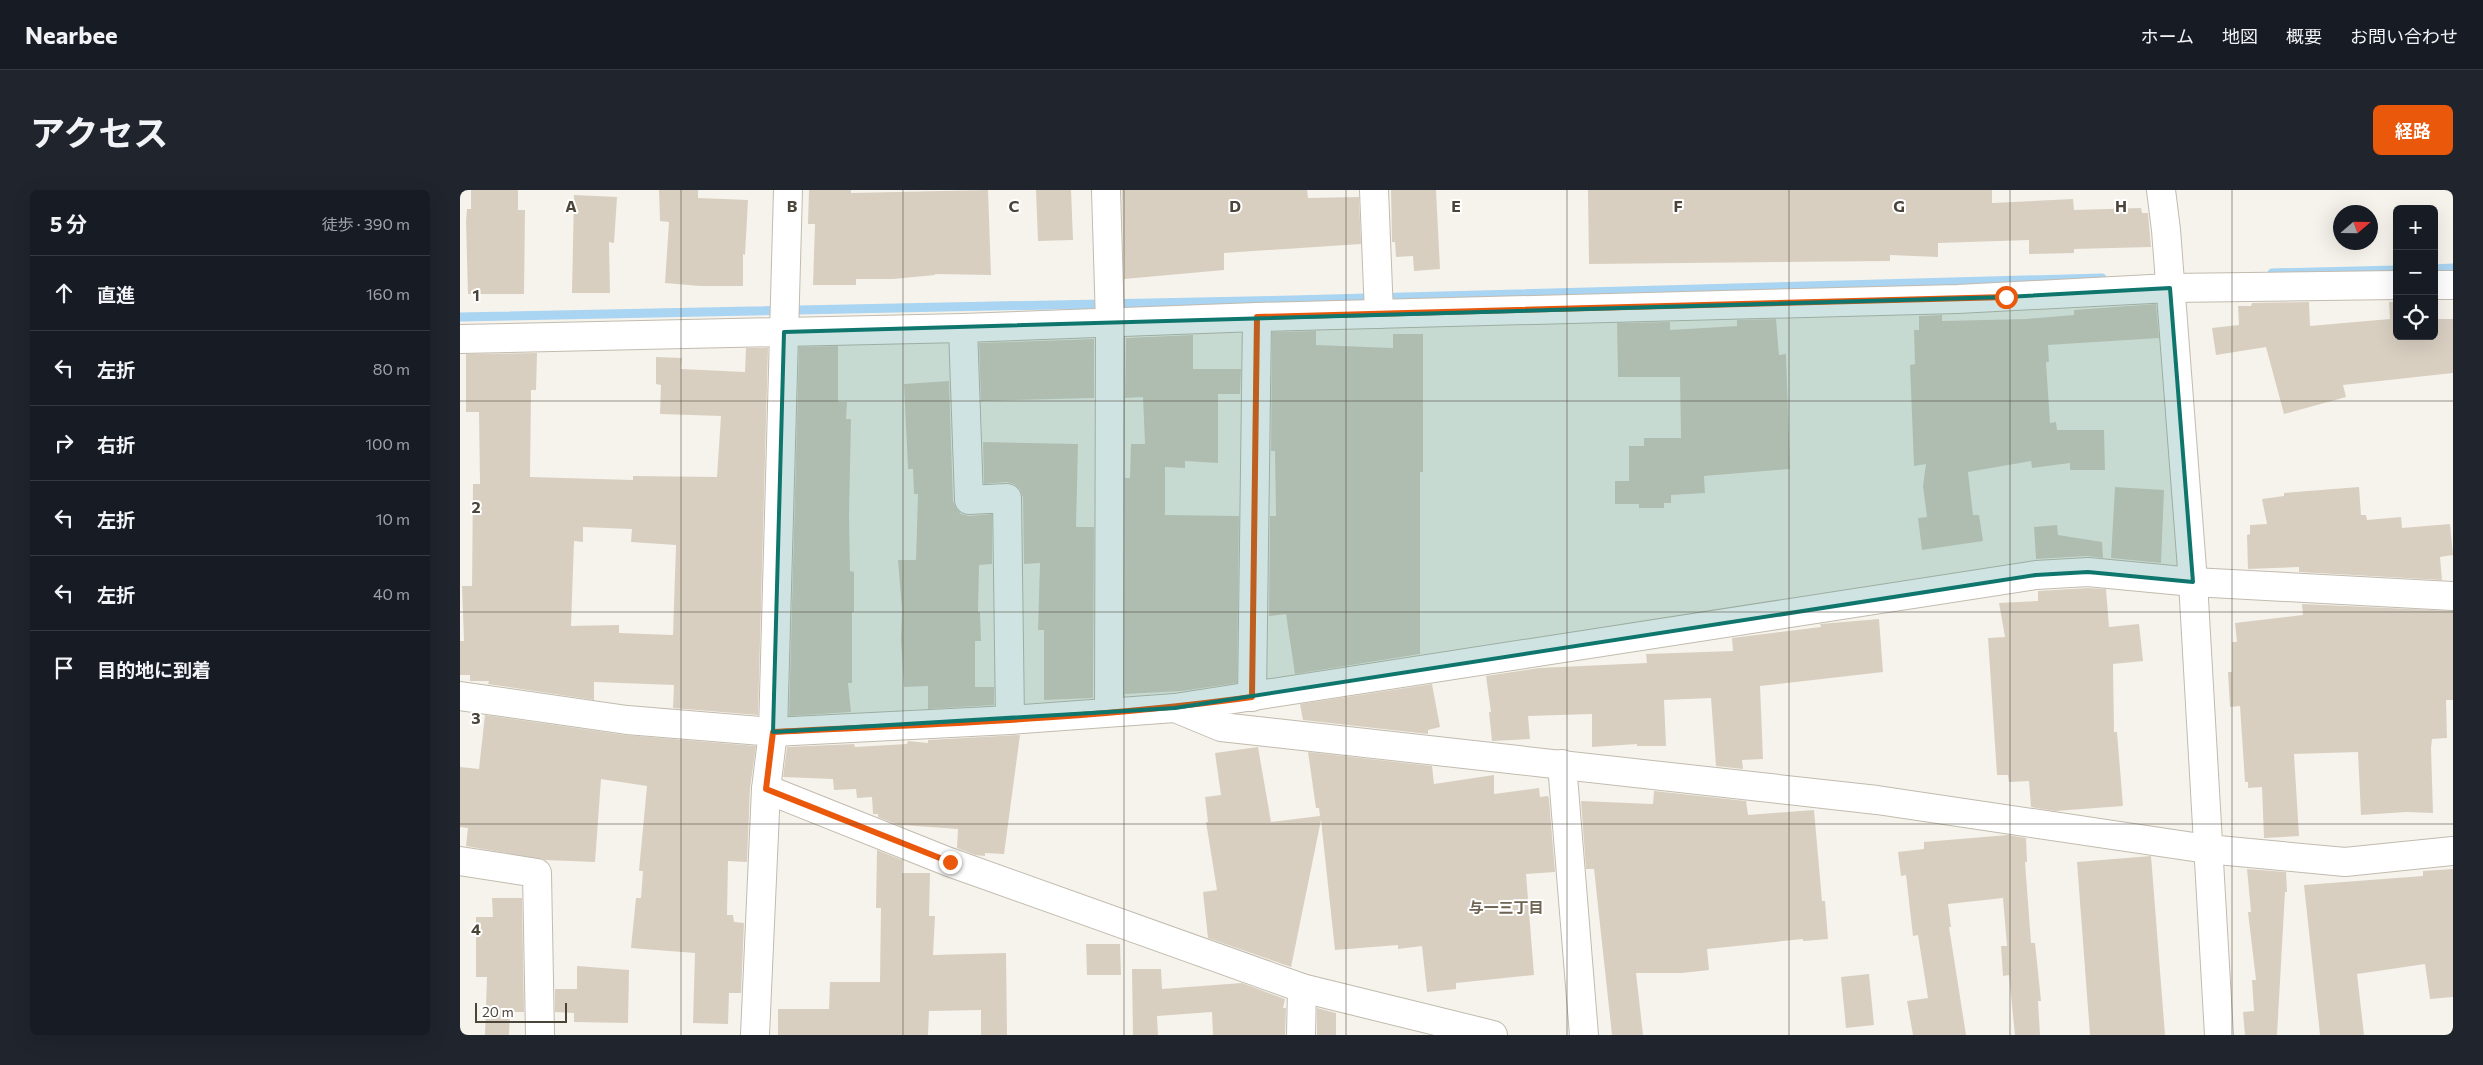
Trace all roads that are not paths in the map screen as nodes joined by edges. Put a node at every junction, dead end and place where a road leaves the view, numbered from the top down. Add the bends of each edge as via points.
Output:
1 (788, 190) edge
2 (1106, 190) edge
3 (1374, 190) edge
4 (2161, 190) edge
5 (2393, 285) edge
6 (2438, 285) edge
7 (2453, 285) edge
8 (2170, 288) junction
9 (1379, 314) junction
10 (1257, 317) junction
11 (1110, 322) junction
12 (963, 328) junction
13 (784, 332) junction
14 (460, 339) edge
15 (2192, 582) junction
16 (2453, 596) edge
17 (460, 696) edge
18 (1252, 697) junction
19 (1175, 708) junction
20 (1109, 712) junction
21 (1010, 720) junction
22 (773, 732) junction
23 (1562, 764) junction
24 (766, 789) junction
25 (2207, 849) junction
26 (2453, 851) edge
27 (460, 861) edge
28 (1302, 988) junction
29 (540, 1035) edge
30 (755, 1035) edge
31 (1301, 1035) edge
32 (1493, 1035) edge
33 (1584, 1035) edge
34 (2219, 1035) edge

1 - 13 street
2 - 11 street
3 - 9 street
4 - 8 street
5 - 8 street
6 - 7 street
8 - 9 street via 2006,297
8 - 15 street
9 - 10 street
10 - 11 street
10 - 18 street
11 - 12 street
11 - 20 street
12 - 13 street
12 - 21 street via 969,500 1007,498
13 - 14 street
13 - 22 street
15 - 16 street
15 - 18 street via 2088,572 2036,575
15 - 25 street
17 - 22 street via 627,720
18 - 19 street
19 - 20 street
19 - 23 street via 1221,728
20 - 21 street
21 - 22 street
22 - 24 street
23 - 25 street via 1877,800
23 - 33 street
24 - 28 street via 950,862
24 - 30 street
25 - 26 street via 2345,862
25 - 34 street
27 - 29 street via 538,873
28 - 31 street
28 - 32 street

